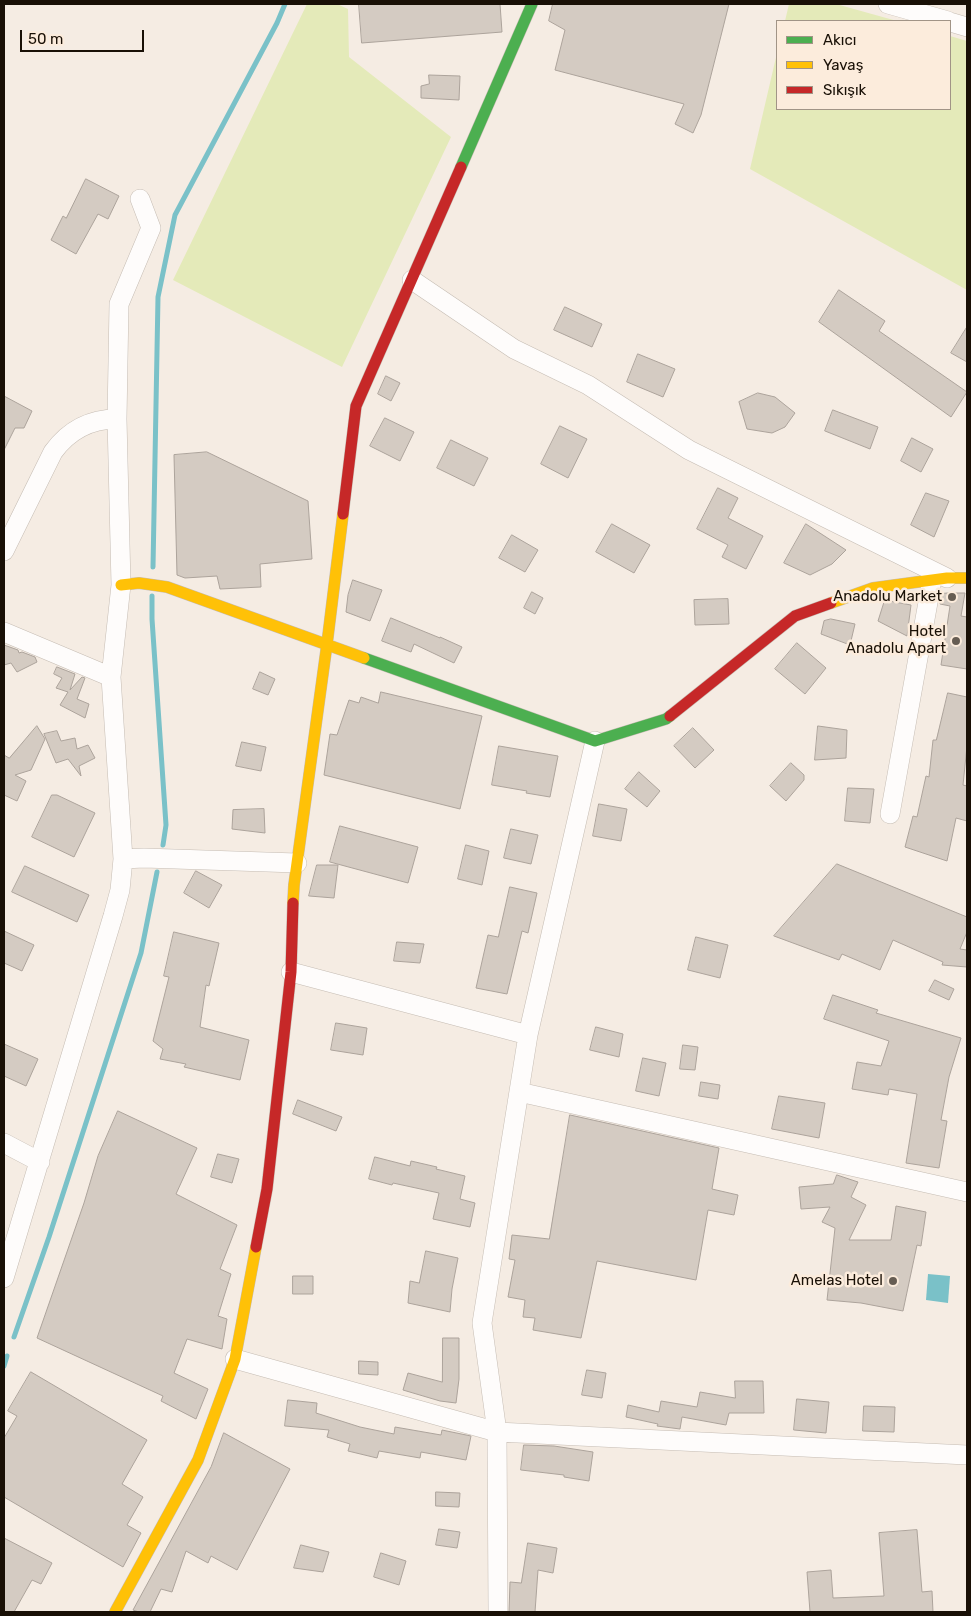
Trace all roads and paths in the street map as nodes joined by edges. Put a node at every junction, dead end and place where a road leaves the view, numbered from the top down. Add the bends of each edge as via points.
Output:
1 (532, 4) edge
2 (888, 4) edge
3 (908, 6) edge
4 (944, 20) edge
5 (951, 23) edge
6 (967, 27) edge
7 (140, 199) dead end
8 (412, 280) junction
9 (117, 420) junction
10 (4, 552) edge
11 (967, 578) edge
12 (939, 579) junction
13 (130, 584) junction
14 (4, 632) edge
15 (327, 644) junction
16 (112, 678) junction
17 (595, 741) junction
18 (890, 814) dead end
19 (123, 859) junction
20 (297, 863) junction
21 (291, 972) junction
22 (528, 1035) junction
23 (519, 1092) junction
24 (4, 1143) edge
25 (40, 1162) junction
26 (967, 1192) edge
27 (4, 1278) edge
28 (234, 1359) junction
29 (497, 1432) junction
30 (967, 1455) edge
31 (115, 1612) edge
32 (498, 1612) edge

1 - 8 street
2 - 3 street
3 - 4 street
5 - 6 street
7 - 9 street via 150,228 119,304
8 - 12 street via 514,349 588,385 689,450
8 - 15 street via 356,406
9 - 10 street via 86,424 60,443
9 - 13 street
11 - 12 street
12 - 17 street via 874,588 795,616 666,719
12 - 18 street
13 - 15 street via 167,587
13 - 16 street
14 - 16 street
15 - 17 street
15 - 20 street
16 - 19 street
17 - 22 street
19 - 20 street
19 - 25 street via 113,916
20 - 21 street
21 - 22 street
21 - 28 street via 268,1189
22 - 23 street
23 - 26 street
23 - 29 street via 482,1323
24 - 25 street
25 - 27 street
28 - 29 street
28 - 31 street via 198,1460
29 - 30 street
29 - 32 street

